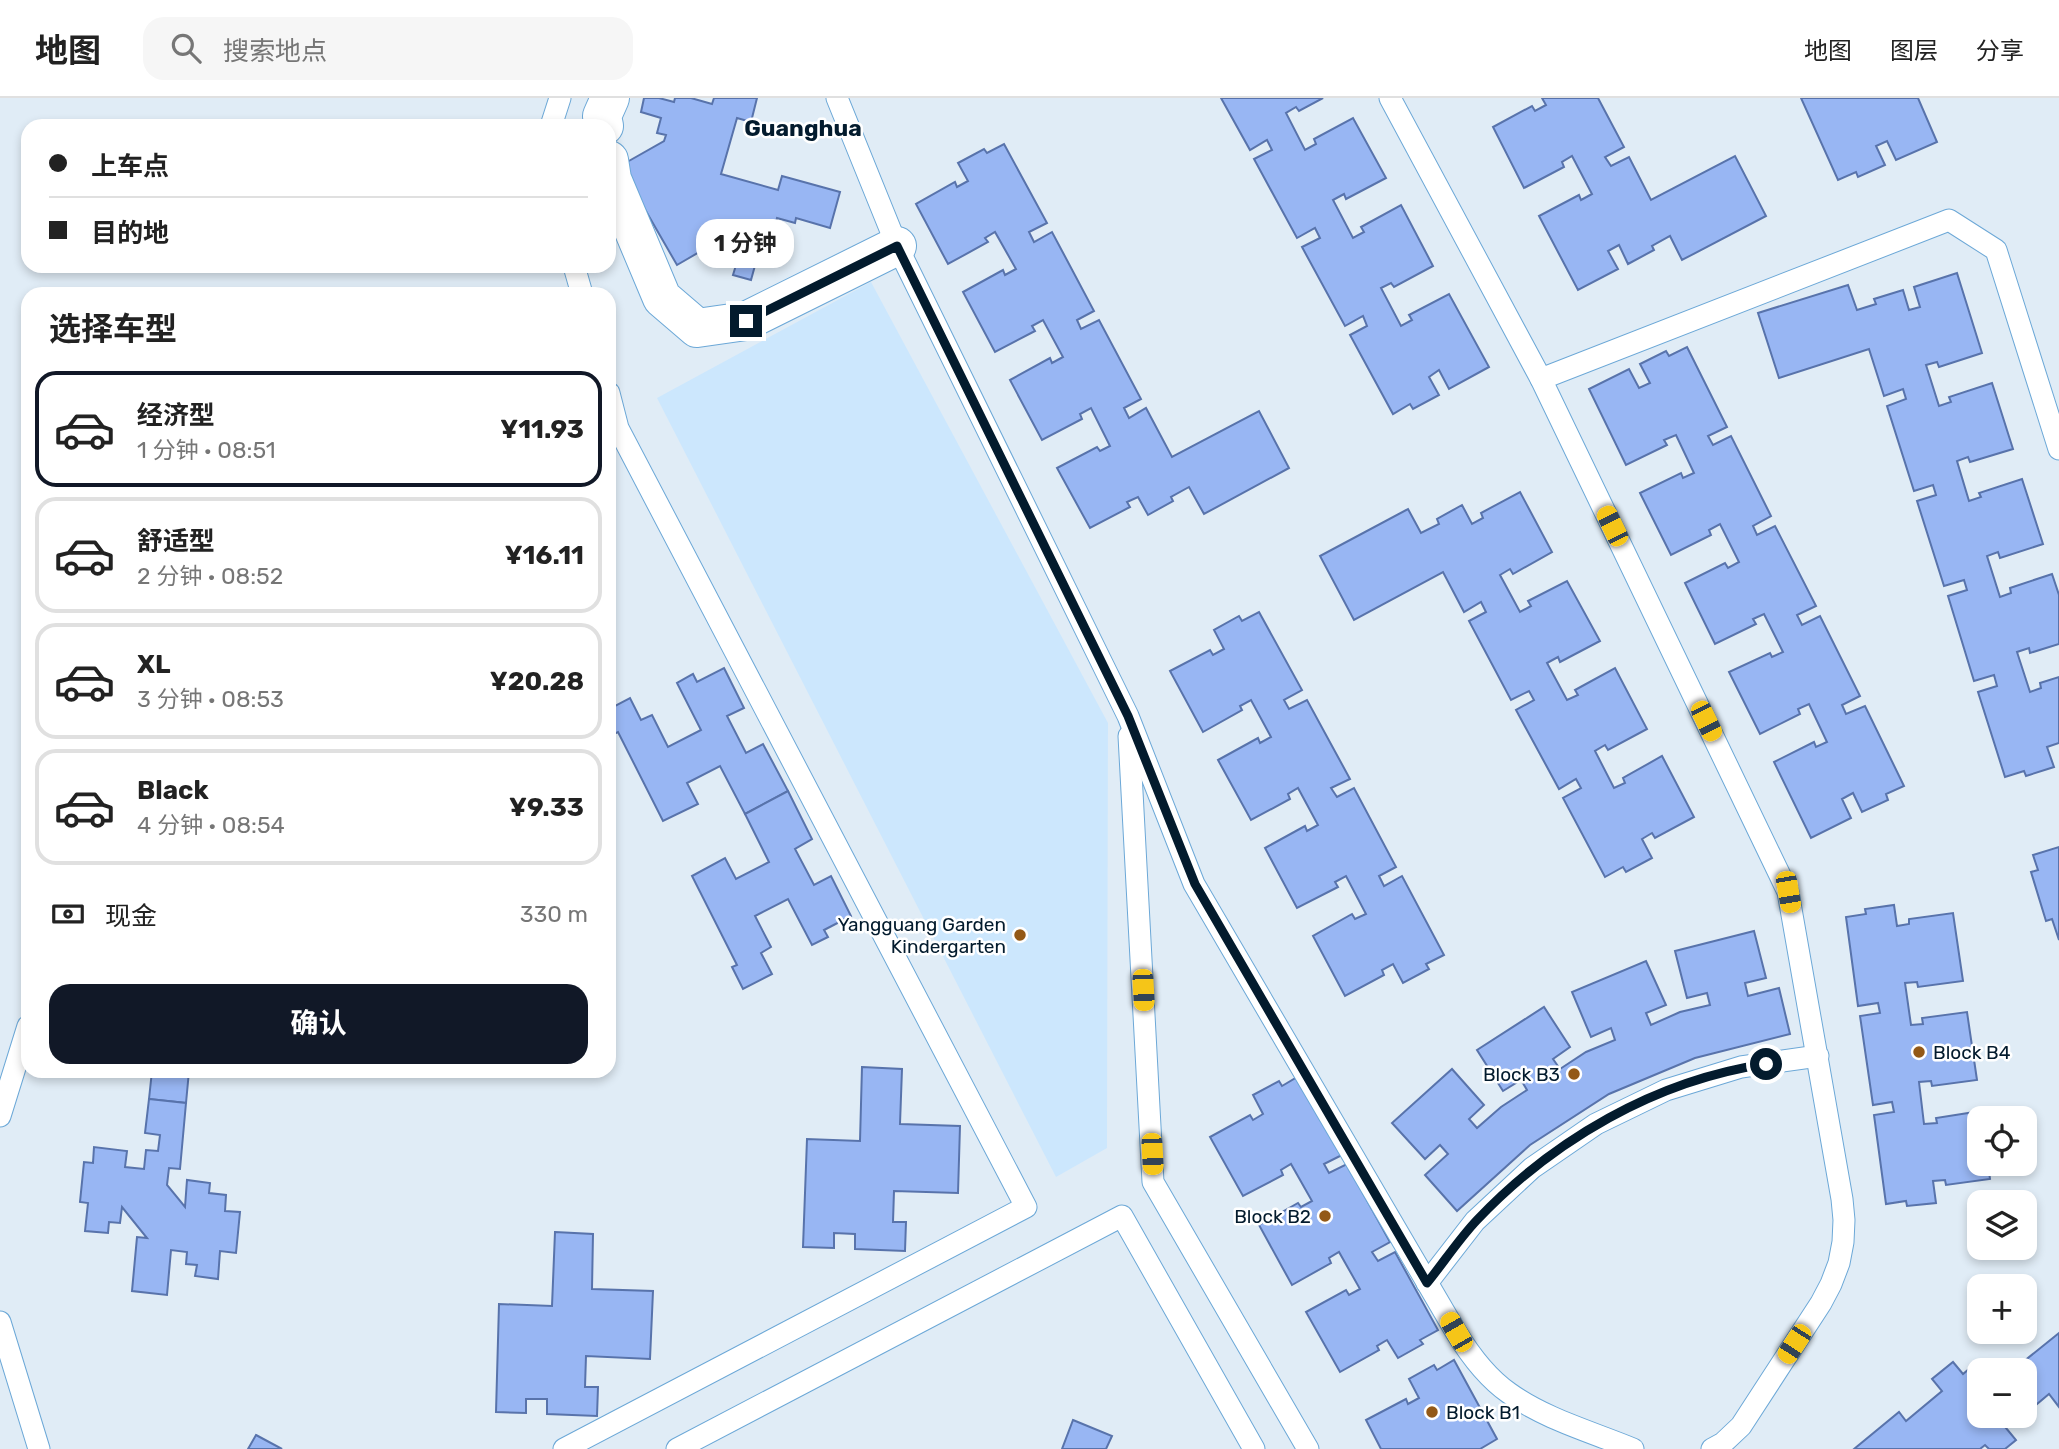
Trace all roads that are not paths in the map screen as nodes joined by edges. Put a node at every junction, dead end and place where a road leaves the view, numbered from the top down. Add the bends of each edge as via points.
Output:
1 (560, 98) edge
2 (610, 98) edge
3 (837, 98) edge
4 (1390, 98) edge
5 (553, 119) edge
6 (603, 119) edge
7 (616, 189) edge
8 (897, 246) junction
9 (1541, 379) junction
10 (616, 435) edge
11 (2059, 449) edge
12 (1128, 716) junction
13 (21, 1048) edge
14 (1818, 1056) junction
15 (0, 1116) edge
16 (1427, 1283) junction
17 (0, 1322) edge
18 (39, 1449) edge
19 (564, 1449) edge
20 (677, 1449) edge
21 (1254, 1449) edge
22 (1308, 1449) edge
23 (1633, 1449) edge
24 (1712, 1449) edge

1 - 5 lane
2 - 6 street
3 - 8 lane
4 - 9 lane
7 - 8 street via 662,298 697,328 746,321
8 - 12 lane
9 - 11 lane via 1949,220 1996,250
9 - 14 lane via 1788,892
10 - 19 lane via 1026,1207
12 - 16 lane via 1195,884
12 - 22 lane via 1153,1182
13 - 15 lane
14 - 16 lane via 1741,1067 1666,1090 1596,1124 1532,1168 1475,1221
14 - 24 lane via 1842,1199 1839,1264 1821,1303 1741,1426
16 - 23 lane via 1472,1357 1507,1393
17 - 18 lane
20 - 21 lane via 1122,1216

